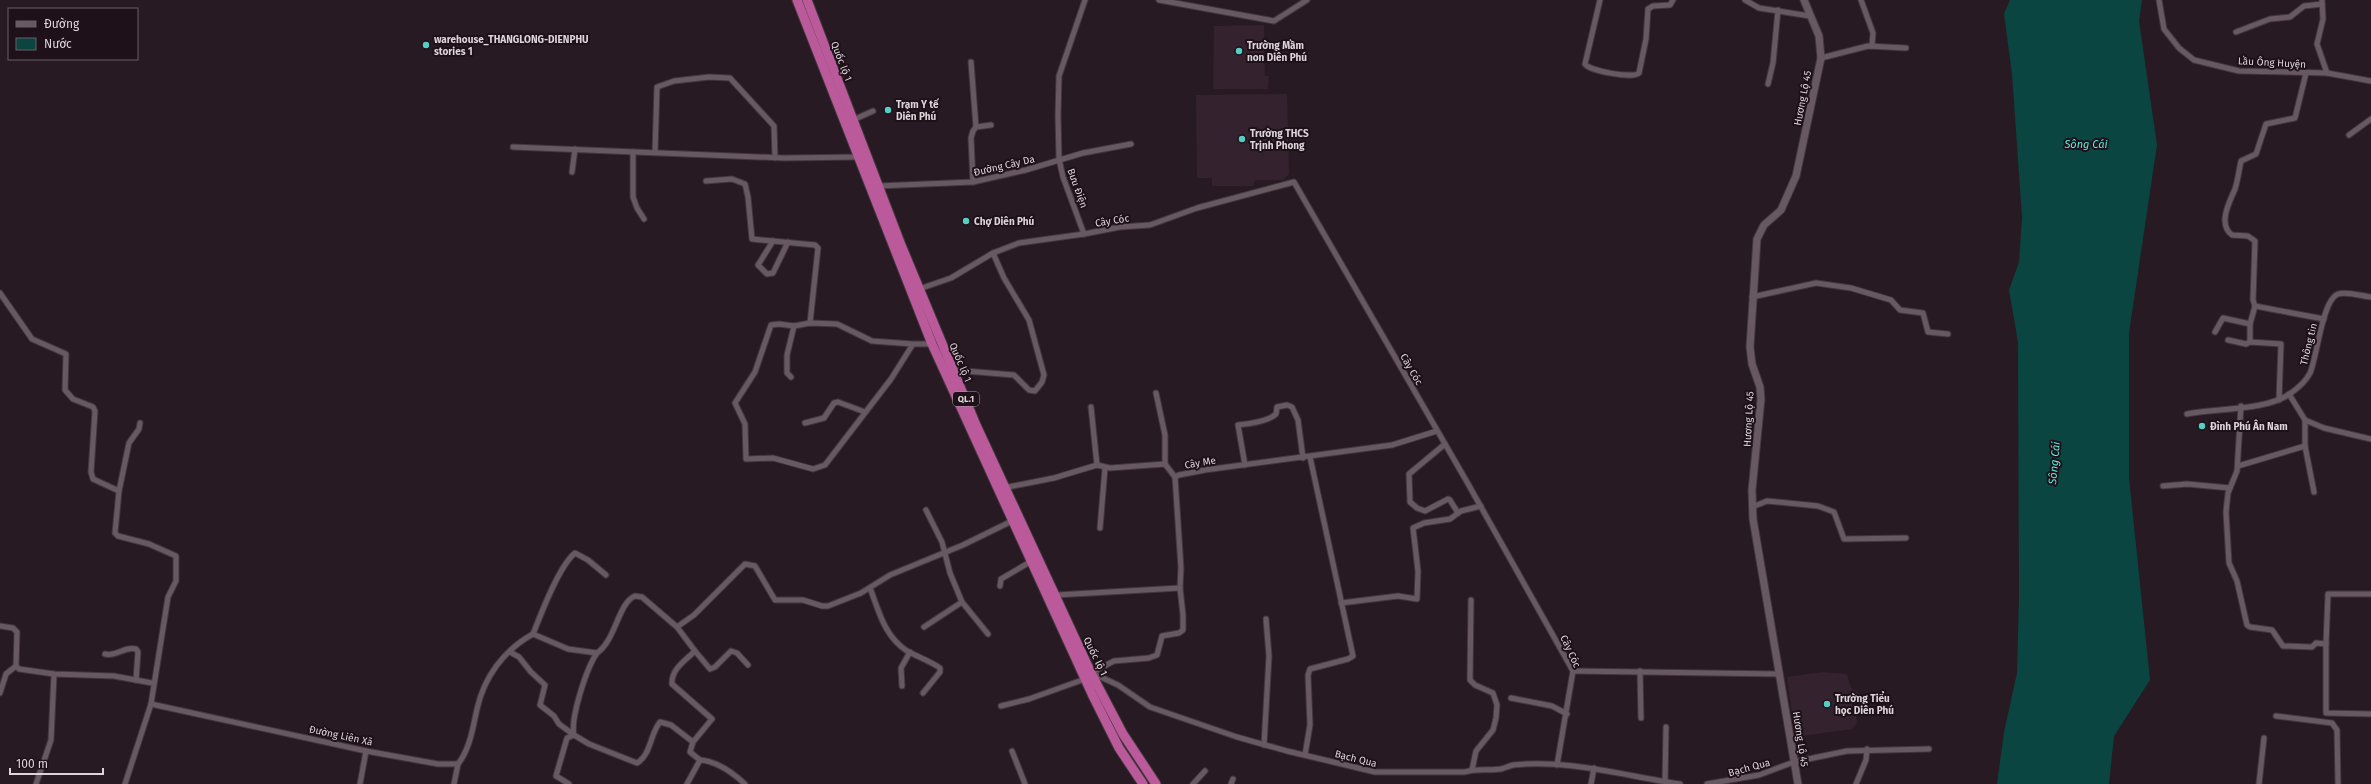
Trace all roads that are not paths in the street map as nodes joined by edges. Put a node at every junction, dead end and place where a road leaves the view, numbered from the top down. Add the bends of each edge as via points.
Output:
1 (797, 0) edge
2 (807, 0) edge
3 (1085, 0) edge
4 (1160, 0) edge
5 (1307, 0) edge
6 (1600, 0) edge
7 (1673, 0) edge
8 (1745, 0) edge
9 (1804, 0) edge
10 (1861, 0) edge
11 (2159, 0) edge
12 (2322, 2) edge
13 (1778, 10) junction
14 (1810, 16) junction
15 (2236, 32) dead end
16 (1872, 46) junction
17 (1906, 48) dead end
18 (1821, 58) junction
19 (971, 62) dead end
20 (2306, 72) junction
21 (2327, 73) junction
22 (2371, 81) edge
23 (1768, 84) dead end
24 (873, 111) dead end
25 (2371, 119) edge
26 (853, 120) junction
27 (991, 125) dead end
28 (976, 127) junction
29 (2349, 135) dead end
30 (1131, 144) dead end
31 (512, 147) dead end
32 (575, 149) junction
33 (633, 152) junction
34 (655, 152) junction
35 (858, 157) junction
36 (774, 158) junction
37 (1059, 159) junction
38 (572, 172) dead end
39 (706, 181) dead end
40 (973, 182) junction
41 (878, 186) junction
42 (644, 220) dead end
43 (1084, 234) junction
44 (773, 241) junction
45 (788, 242) junction
46 (993, 253) junction
47 (919, 290) junction
48 (0, 293) edge
49 (1752, 297) junction
50 (2371, 297) edge
51 (2255, 306) junction
52 (2324, 319) junction
53 (810, 323) junction
54 (2250, 324) junction
55 (794, 326) junction
56 (2215, 332) dead end
57 (1948, 334) dead end
58 (2228, 340) dead end
59 (2250, 342) junction
60 (913, 344) junction
61 (932, 344) junction
62 (954, 370) junction
63 (792, 377) dead end
64 (1156, 393) dead end
65 (2289, 394) junction
66 (2279, 400) junction
67 (2241, 406) junction
68 (1091, 407) dead end
69 (865, 412) junction
70 (2187, 414) dead end
71 (2305, 420) junction
72 (140, 423) dead end
73 (805, 423) dead end
74 (1437, 431) junction
75 (2371, 439) edge
76 (1445, 444) junction
77 (2304, 446) junction
78 (1310, 457) junction
79 (1303, 458) junction
80 (1165, 464) junction
81 (1097, 465) junction
82 (1245, 465) junction
83 (2238, 466) junction
84 (1105, 468) junction
85 (1175, 478) junction
86 (2163, 486) dead end
87 (2230, 488) junction
88 (1000, 489) junction
89 (119, 491) junction
90 (2314, 492) dead end
91 (1481, 506) junction
92 (1752, 507) junction
93 (926, 510) dead end
94 (1458, 512) junction
95 (1012, 521) junction
96 (1100, 528) dead end
97 (1906, 538) dead end
98 (945, 552) junction
99 (1030, 562) junction
100 (606, 575) dead end
101 (1000, 586) dead end
102 (870, 588) junction
103 (1180, 588) junction
104 (2371, 594) edge
105 (1056, 596) junction
106 (1471, 600) dead end
107 (962, 602) junction
108 (1341, 603) junction
109 (1266, 618) dead end
110 (0, 626) edge
111 (677, 626) junction
112 (924, 627) dead end
113 (533, 634) junction
114 (988, 634) dead end
115 (2326, 644) junction
116 (695, 651) junction
117 (510, 652) junction
118 (910, 652) junction
119 (597, 653) junction
120 (104, 654) dead end
121 (748, 664) dead end
122 (16, 666) junction
123 (1573, 671) junction
124 (1640, 671) junction
125 (54, 674) junction
126 (1780, 674) junction
127 (1088, 676) junction
128 (136, 680) junction
129 (152, 683) junction
130 (902, 686) dead end
131 (0, 693) edge
132 (923, 694) dead end
133 (1511, 698) dead end
134 (151, 704) junction
135 (1001, 706) dead end
136 (1567, 714) junction
137 (2371, 714) edge
138 (2276, 716) dead end
139 (1641, 718) dead end
140 (1666, 727) dead end
141 (574, 734) junction
142 (2264, 738) dead end
143 (693, 742) junction
144 (1264, 744) junction
145 (1867, 749) junction
146 (1929, 749) dead end
147 (366, 751) junction
148 (1012, 751) dead end
149 (1305, 755) junction
150 (700, 760) junction
151 (1794, 762) junction
152 (458, 764) junction
153 (1557, 765) junction
154 (1594, 768) junction
155 (1472, 770) junction
156 (1205, 771) dead end
157 (1665, 782) junction
158 (36, 784) edge
159 (125, 784) edge
160 (360, 784) edge
161 (454, 784) edge
162 (570, 784) edge
163 (687, 784) edge
164 (745, 784) edge
165 (1025, 784) edge
166 (1143, 784) edge
167 (1156, 784) edge
168 (1193, 784) edge
169 (1591, 784) edge
170 (1680, 784) edge
171 (1707, 784) edge
172 (1798, 784) edge
173 (1856, 784) edge
174 (2259, 784) edge
175 (2338, 784) edge

1 - 35 highway, Quốc lộ 1 / QL.1
2 - 26 highway, Quốc lộ 1 / QL.1
3 - 37 street, Bưu Điện via 1059,76
4 - 5 street via 1274,21
6 - 7 street via 1585,64 1594,69 1633,76 1639,73 1642,64 1648,10 1653,6 1670,5
8 - 13 street via 1760,8
9 - 14 street, Hương Lộ 45
10 - 16 street via 1873,33
11 - 20 street, Lầu Ông Huyện via 2164,28 2191,59 2239,71
12 - 15 street via 2304,6 2290,17 2270,19
12 - 21 street, Lầu Ông Huyện via 2323,19 2317,44
13 - 14 street
13 - 23 street via 1773,63
14 - 18 street, Hương Lộ 45 via 1820,36
16 - 17 street
16 - 18 street
18 - 49 street, Hương Lộ 45 via 1796,176 1781,210 1764,225 1759,234
19 - 28 street
20 - 21 street, Lầu Ông Huyện
20 - 51 street via 2295,118 2265,126 2256,154 2241,161 2227,206 2228,232 2248,236 2255,241
21 - 22 street, Lầu Ông Huyện
24 - 26 street
25 - 29 street
26 - 41 highway, Quốc lộ 1 / QL.1
27 - 28 street
28 - 40 street via 971,138
30 - 37 street, Đường Cây Da
31 - 32 street
32 - 33 street
32 - 38 street
33 - 34 street
33 - 42 street via 633,197
34 - 36 street
34 - 36 street via 657,87 674,81 725,77 737,83 774,126
35 - 36 street
35 - 61 highway, Quốc lộ 1 / QL.1
37 - 40 street, Đường Cây Da via 1026,170
37 - 43 street, Bưu Điện
39 - 44 street via 732,179 745,184 752,238
40 - 41 street, Đường Cây Da
41 - 47 highway, Quốc lộ 1 / QL.1
43 - 46 street via 1019,243
43 - 74 street, Cây Cóc via 1150,224 1294,182
44 - 45 street
44 - 45 street via 758,265 767,274 773,273
45 - 53 street via 815,245 818,248
46 - 47 street via 951,278
46 - 62 street via 1004,278 1030,320 1042,368 1042,382 1035,390 1030,390 1014,375 996,376 979,371
47 - 62 highway, Quốc lộ 1 / QL.1
48 - 89 street via 32,339 66,354 65,390 73,399 87,403 95,411 91,462 93,479
49 - 57 street via 1811,283 1851,288 1891,300 1900,310 1923,313 1928,332
49 - 92 street, Hương Lộ 45 via 1751,354 1761,399
50 - 52 street, Thông tin via 2339,294 2332,299
51 - 52 street
51 - 54 street
52 - 65 street, Thông tin via 2311,370 2306,379
53 - 55 street
53 - 60 street via 838,324 872,341
54 - 56 street via 2223,318
54 - 59 street
55 - 63 street via 787,363 787,373
55 - 69 street via 771,325 755,372 735,403 745,424 746,459 773,458 803,468 820,468 830,460
58 - 59 street via 2246,344
59 - 66 street via 2281,344
60 - 61 street
60 - 69 street
61 - 88 highway, Quốc lộ 1 / QL.1
62 - 88 highway, Quốc lộ 1 / QL.1
64 - 80 street via 1164,435
65 - 66 street, Thông tin
65 - 71 street
66 - 67 street, Thông tin
67 - 70 street, Thông tin
67 - 83 street
68 - 81 street
69 - 73 street via 838,402 834,403 824,418
71 - 75 street via 2324,428
71 - 77 street
72 - 89 street via 139,429 129,443
74 - 76 street, Cây Cóc
74 - 78 street, Cây Me via 1392,445
76 - 91 street, Cây Cóc
76 - 94 street via 1409,474 1409,497 1412,505 1425,511 1448,499
77 - 83 street
77 - 90 street
78 - 79 street, Cây Me
78 - 108 street
79 - 82 street, Cây Me
79 - 82 street via 1298,420 1292,408 1287,405 1277,408 1276,414 1271,418 1238,425
80 - 84 street
80 - 85 street
81 - 84 street
81 - 88 street via 1054,478
82 - 85 street, Cây Me via 1200,470
83 - 87 street
84 - 96 street
85 - 103 street, Cây Me
86 - 87 street via 2187,484
87 - 115 street via 2226,512 2228,558 2237,581 2247,625 2272,630 2283,646 2312,647 2316,643
88 - 95 highway, Quốc lộ 1 / QL.1
88 - 105 highway, Quốc lộ 1 / QL.1
89 - 129 street via 115,532 166,551 176,556 178,561 176,581 168,597
91 - 94 street
91 - 123 street, Cây Cóc
92 - 97 street via 1767,502 1818,506 1834,512 1844,539
92 - 126 street, Hương Lộ 45
93 - 98 street
94 - 108 street via 1450,519 1420,524 1412,529 1417,565 1417,599 1398,596
95 - 98 street
95 - 99 highway, Quốc lộ 1 / QL.1
98 - 102 street via 890,575
98 - 107 street via 950,573
99 - 101 street via 1001,579
99 - 127 highway, Quốc lộ 1 / QL.1
100 - 113 street via 576,553 566,565 546,601
102 - 111 street via 839,602 822,606 809,601 775,600 755,566 745,564 694,615
102 - 118 street via 886,629
103 - 105 street
103 - 127 street, Cây Me via 1183,630 1162,636 1157,655 1150,658 1114,661
104 - 115 street via 2328,594
105 - 127 highway, Quốc lộ 1 / QL.1
106 - 155 street via 1470,680 1492,693 1496,700 1497,713 1492,730 1476,752
107 - 112 street
107 - 114 street
108 - 149 street via 1353,656 1310,669 1310,725
109 - 144 street via 1269,651
110 - 122 street via 13,628 17,632
111 - 116 street
111 - 119 street via 642,597 635,596 628,602 606,646
113 - 117 street
113 - 119 street via 568,649
115 - 137 street via 2326,713
116 - 121 street via 710,669 732,651 737,652
116 - 143 street via 678,667 672,679 672,684 712,719
117 - 141 street via 520,657 531,672 545,684 540,706
117 - 152 street via 497,664 489,677 477,707 466,750
118 - 130 street via 901,668
118 - 132 street via 940,668 940,672
119 - 141 street via 578,700
120 - 128 street via 110,656 124,649 136,649
122 - 125 street via 19,670 27,672
122 - 131 street via 6,674
123 - 124 street
123 - 136 street, Cây Cóc
124 - 126 street
124 - 139 street
125 - 128 street via 114,676
125 - 158 street via 51,740
126 - 151 street, Hương Lộ 45
127 - 135 street via 1029,699
127 - 144 street, Bạch Qua via 1124,688 1144,704 1236,737
127 - 166 highway, Quốc lộ 1 / QL.1 via 1119,748
127 - 167 highway, Quốc lộ 1 / QL.1
128 - 129 street
129 - 134 street
133 - 136 street via 1552,706
134 - 147 street, Đường Liên Xã
134 - 159 street
136 - 153 street, Cây Cóc
138 - 175 street via 2332,723 2337,730
140 - 157 street
141 - 143 street via 594,746 637,763 642,760 660,722 670,725
141 - 162 street via 567,738 556,776
142 - 174 street
143 - 150 street via 690,752
144 - 149 street, Bạch Qua
145 - 146 street, Bạch Qua
145 - 151 street, Bạch Qua
145 - 173 street
147 - 152 street, Đường Liên Xã via 438,764
147 - 160 street
148 - 165 street
149 - 155 street, Bạch Qua via 1384,773
150 - 163 street
150 - 164 street via 716,763
151 - 171 street, Bạch Qua via 1758,775
151 - 172 street, Hương Lộ 45
152 - 161 street
153 - 154 street, Bạch Qua
153 - 155 street, Bạch Qua via 1511,765 1502,769
154 - 157 street, Bạch Qua
154 - 169 street
156 - 168 street
157 - 170 street, Bạch Qua

